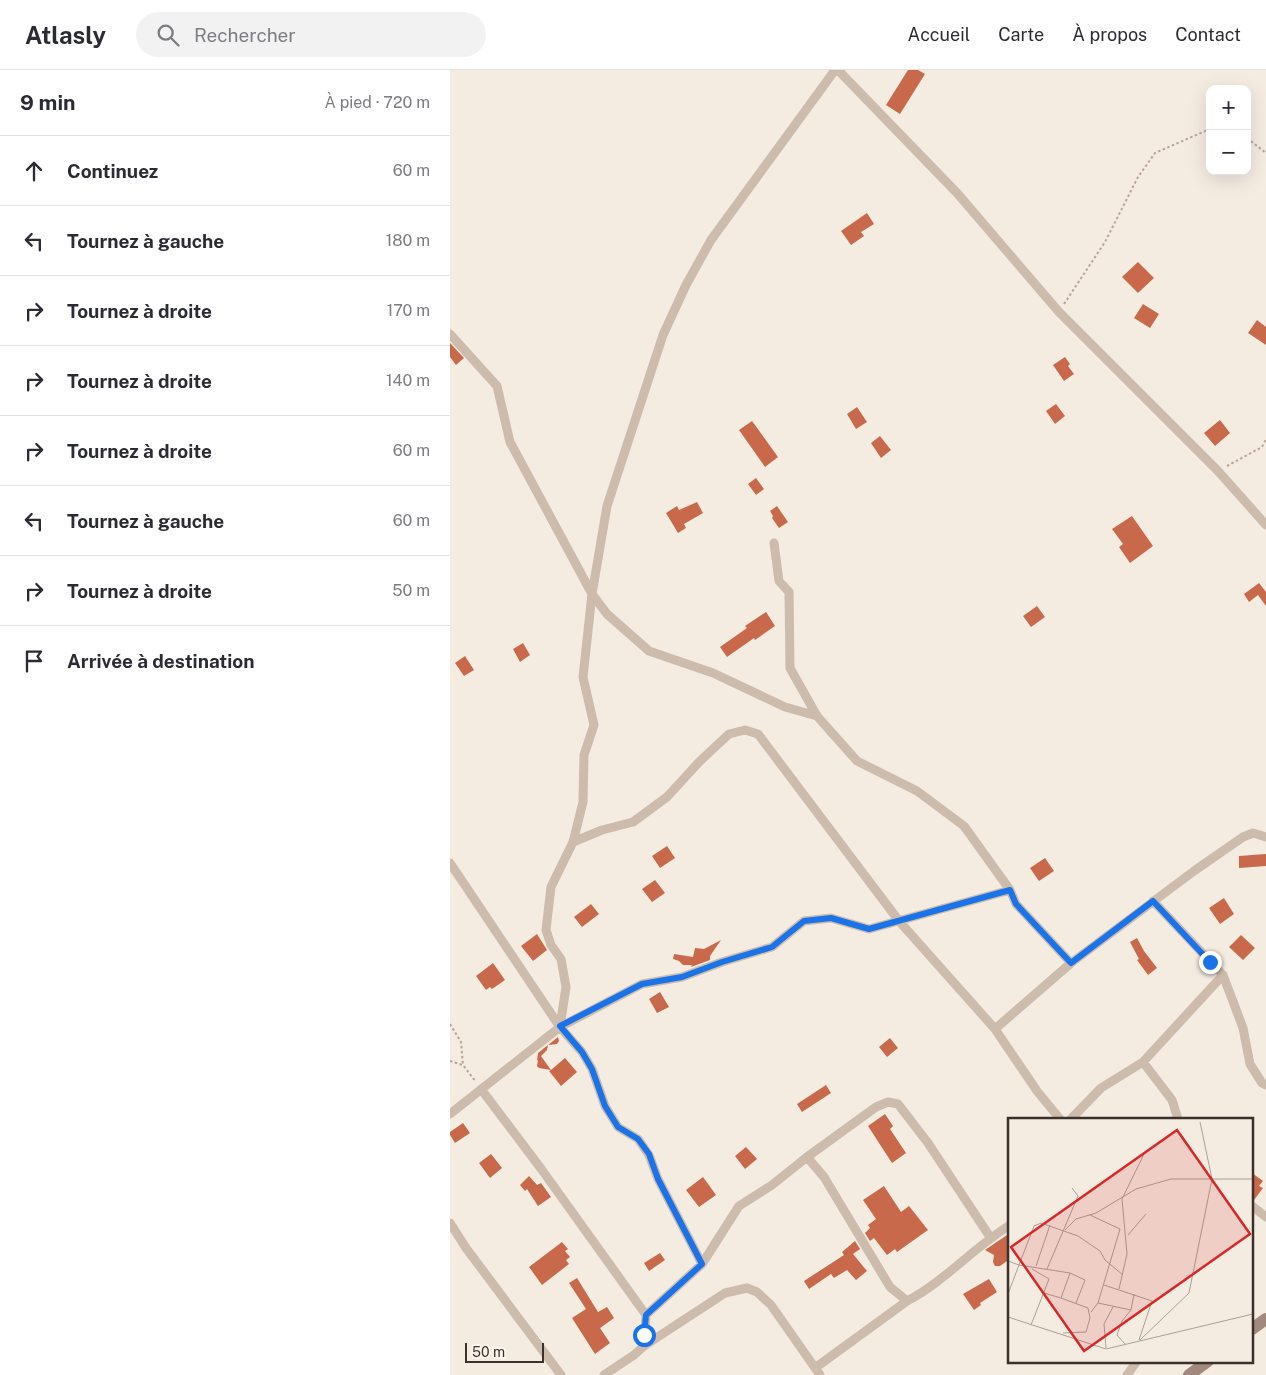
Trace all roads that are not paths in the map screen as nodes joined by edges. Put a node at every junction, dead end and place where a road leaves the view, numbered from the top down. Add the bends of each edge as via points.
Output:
1 (837, 70) edge
2 (450, 334) edge
3 (1266, 525) edge
4 (774, 543) dead end
5 (592, 594) junction
6 (817, 716) junction
7 (1266, 837) edge
8 (573, 842) junction
9 (450, 863) edge
10 (1010, 890) junction
11 (1153, 901) junction
12 (899, 921) junction
13 (1071, 963) junction
14 (1223, 975) junction
15 (560, 1026) junction
16 (994, 1030) junction
17 (1143, 1062) junction
18 (1266, 1085) edge
19 (480, 1089) junction
20 (450, 1114) edge
21 (1059, 1118) edge
22 (1072, 1118) edge
23 (1178, 1118) edge
24 (807, 1157) junction
25 (1254, 1208) edge
26 (1266, 1217) edge
27 (450, 1223) edge
28 (1008, 1226) edge
29 (990, 1237) junction
30 (702, 1264) junction
31 (907, 1300) junction
32 (646, 1315) junction
33 (1266, 1319) edge
34 (1254, 1328) edge
35 (644, 1346) junction
36 (1136, 1362) edge
37 (1207, 1362) edge
38 (818, 1372) edge
39 (561, 1375) edge
40 (604, 1375) edge
41 (1127, 1375) edge
42 (1189, 1375) edge

1 - 3 street via 957,193 1058,312 1218,471
1 - 5 street via 711,240 682,293 663,335 607,506
2 - 5 street via 497,386 510,442
4 - 6 street via 779,581 789,592 790,668
5 - 6 street via 607,614 649,651 713,673 785,707
5 - 8 street via 583,677 594,725 584,755 583,802
6 - 10 street via 857,761 917,791 964,826
7 - 11 street via 1243,836
8 - 12 street via 633,822 667,797 729,734 745,730 758,734
8 - 15 street via 551,887 546,930 561,959 566,987
9 - 15 street
10 - 12 street
10 - 13 street via 1016,904
11 - 13 street
11 - 14 street
12 - 15 street via 869,929 831,918 804,921 772,947 682,977 642,984
12 - 16 street
13 - 16 street
14 - 17 street
14 - 18 street via 1243,1028 1250,1064
15 - 19 street
15 - 30 street via 592,1069 605,1106 618,1127 638,1139 649,1154 658,1179
16 - 21 street
17 - 22 street via 1102,1088
17 - 23 street via 1172,1100
19 - 20 street
19 - 32 street
24 - 29 street via 876,1107 888,1102 898,1104
24 - 30 street via 739,1206
24 - 31 street via 824,1177 890,1287
25 - 26 street
27 - 39 street
28 - 29 street
29 - 31 street via 927,1290
30 - 32 street
31 - 38 street
32 - 35 street
33 - 34 main road
35 - 38 street via 725,1293 747,1288 757,1292 771,1306
35 - 40 street
36 - 41 street
37 - 42 main road

